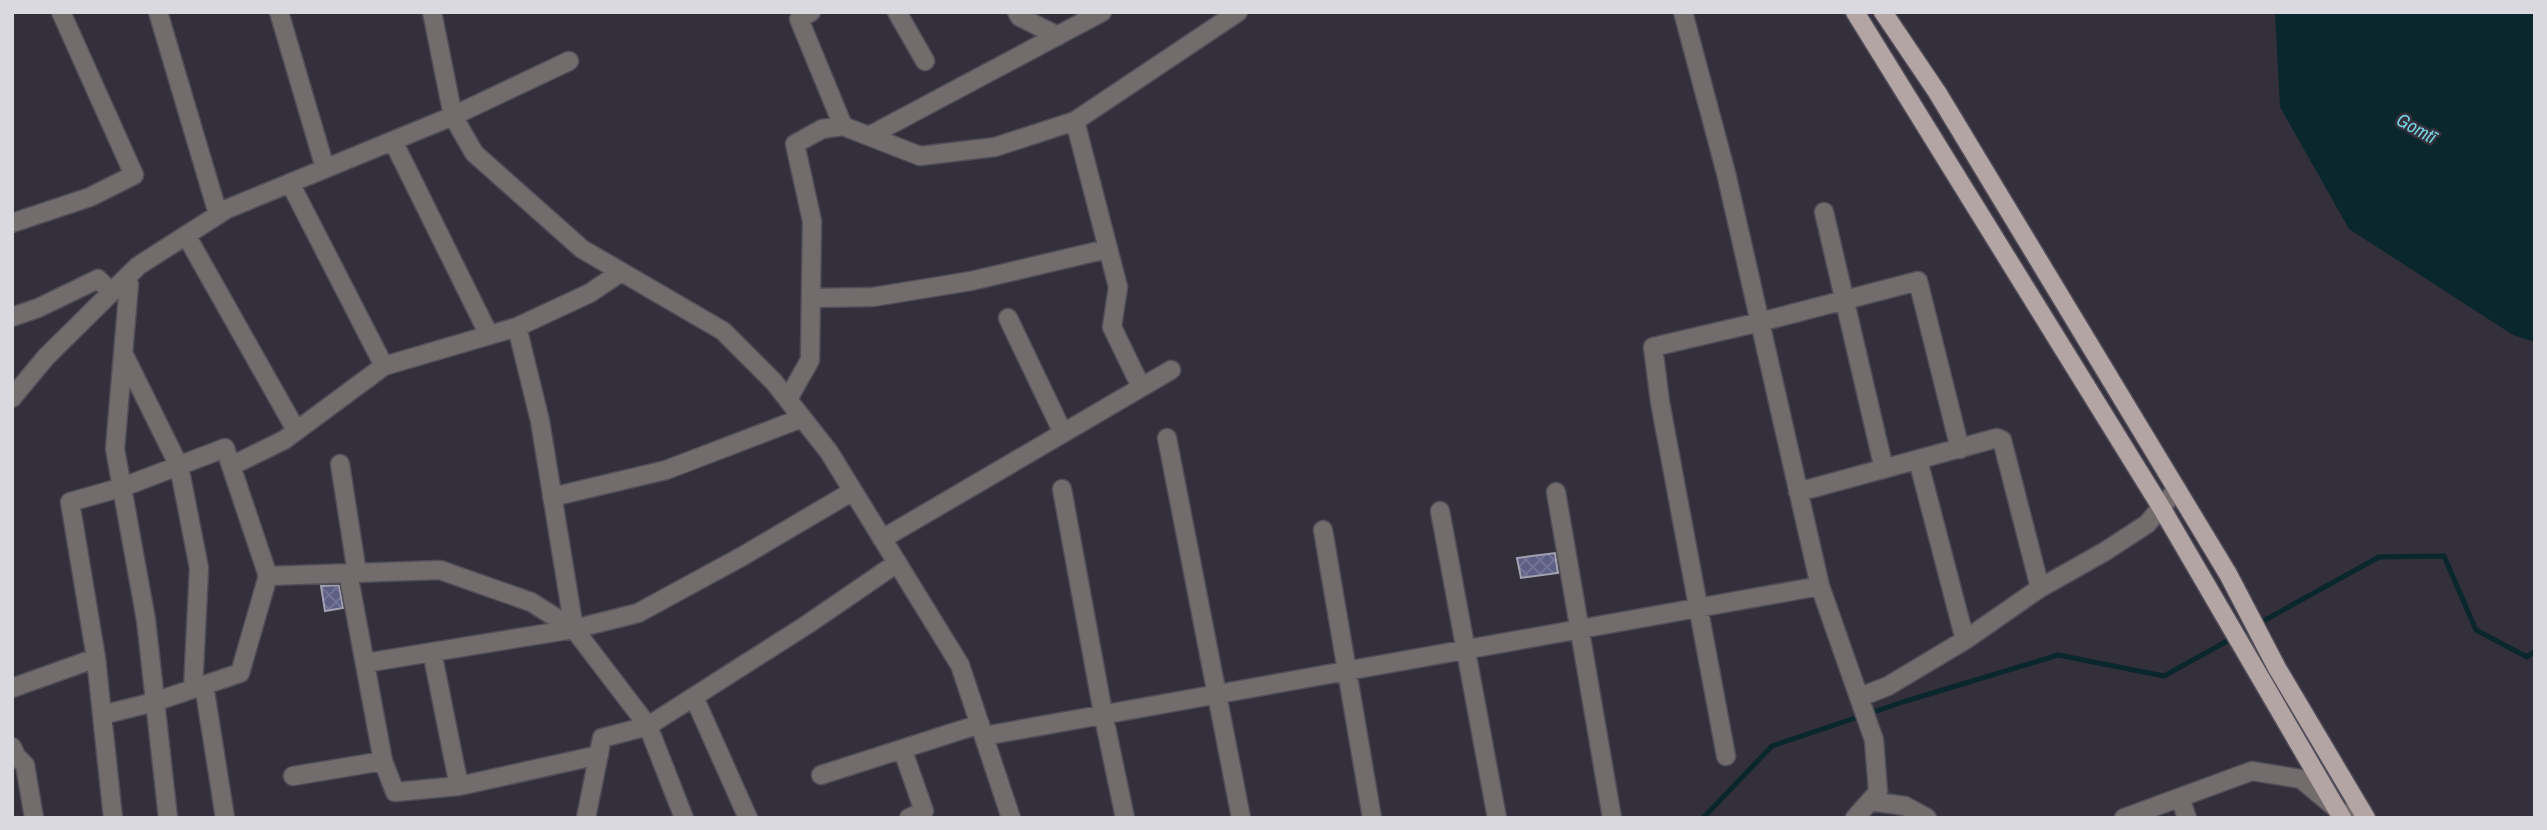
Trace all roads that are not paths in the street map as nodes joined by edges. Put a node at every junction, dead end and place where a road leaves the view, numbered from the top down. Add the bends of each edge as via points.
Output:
1 (61, 12) edge
2 (158, 12) edge
3 (279, 12) edge
4 (432, 12) edge
5 (897, 12) edge
6 (1017, 12) edge
7 (1102, 12) edge
8 (1683, 12) edge
9 (1855, 12) edge
10 (1884, 12) edge
11 (808, 13) edge
12 (1234, 13) edge
13 (1058, 36) junction
14 (569, 61) dead end
15 (925, 61) dead end
16 (453, 116) junction
17 (1075, 121) junction
18 (843, 126) junction
19 (869, 136) junction
20 (393, 141) junction
21 (325, 168) junction
22 (290, 183) junction
23 (1824, 212) dead end
24 (218, 214) junction
25 (13, 219) edge
26 (186, 235) junction
27 (1107, 249) junction
28 (621, 272) junction
29 (125, 278) junction
30 (111, 292) junction
31 (811, 298) junction
32 (1844, 300) junction
33 (12, 317) edge
34 (1008, 318) dead end
35 (1760, 322) junction
36 (517, 327) junction
37 (489, 335) junction
38 (123, 353) junction
39 (384, 366) junction
40 (1171, 370) dead end
41 (1141, 387) junction
42 (12, 398) edge
43 (788, 399) junction
44 (803, 418) junction
45 (296, 430) junction
46 (1063, 433) junction
47 (1167, 438) dead end
48 (1961, 449) junction
49 (1918, 460) junction
50 (340, 464) dead end
51 (179, 466) junction
52 (232, 466) junction
53 (1884, 470) junction
54 (123, 487) junction
55 (1062, 489) dead end
56 (2176, 489) junction
57 (853, 491) junction
58 (1556, 492) dead end
59 (1798, 492) junction
60 (552, 497) junction
61 (2161, 508) junction
62 (1440, 511) dead end
63 (1324, 530) dead end
64 (882, 539) junction
65 (897, 563) junction
66 (353, 573) junction
67 (268, 576) junction
68 (1819, 586) junction
69 (2040, 589) junction
70 (1698, 608) junction
71 (574, 629) junction
72 (1580, 629) junction
73 (1965, 640) junction
74 (1466, 650) junction
75 (432, 652) junction
76 (96, 659) junction
77 (365, 663) junction
78 (1347, 671) junction
79 (199, 687) junction
80 (12, 688) edge
81 (1217, 694) junction
82 (694, 697) junction
83 (1861, 700) junction
84 (154, 702) junction
85 (1103, 713) junction
86 (102, 715) junction
87 (648, 726) junction
88 (982, 730) junction
89 (12, 747) edge
90 (903, 751) junction
91 (599, 755) junction
92 (1726, 756) dead end
93 (383, 761) junction
94 (821, 775) dead end
95 (292, 776) dead end
96 (459, 786) junction
97 (2180, 798) junction
98 (1870, 801) junction
99 (2339, 813) edge
100 (2364, 815) edge
101 (34, 818) edge
102 (113, 818) edge
103 (168, 818) edge
104 (225, 818) edge
105 (586, 818) edge
106 (684, 818) edge
107 (748, 818) edge
108 (909, 818) edge
109 (1011, 818) edge
110 (1125, 818) edge
111 (1241, 818) edge
112 (1372, 818) edge
113 (1497, 818) edge
114 (1612, 818) edge
115 (1855, 818) edge
116 (1927, 818) edge
117 (2124, 818) edge
118 (2188, 818) edge

1 - 25 street via 134,175 90,197
2 - 24 street
3 - 21 street
4 - 16 street
5 - 15 street
6 - 13 street
7 - 13 street
8 - 35 street
9 - 61 main road
10 - 56 main road
11 - 18 street via 799,19
12 - 17 street
13 - 19 street
14 - 16 street
16 - 20 street
16 - 28 street via 474,153 582,249
17 - 19 street via 995,147 919,156
17 - 27 street
18 - 19 street
18 - 31 street via 822,129 794,144 812,221
20 - 21 street
20 - 37 street
21 - 22 street
22 - 24 street
22 - 39 street
23 - 32 street
24 - 26 street
26 - 29 street
26 - 45 street
27 - 31 street via 971,281 873,297
27 - 41 street via 1118,287 1111,327
28 - 36 street via 590,293
28 - 43 street via 723,331
29 - 30 street
29 - 38 street via 129,284
30 - 33 street via 98,279
30 - 42 street
31 - 43 street via 810,360
32 - 35 street
32 - 48 street via 1919,281
32 - 53 street
34 - 46 street
35 - 59 street
35 - 70 street via 1654,347
36 - 37 street
36 - 60 street via 540,421
37 - 39 street
38 - 51 street
38 - 54 street via 116,449
39 - 45 street
40 - 41 street
41 - 46 street
43 - 44 street
44 - 57 street
44 - 60 street via 666,470
45 - 52 street
46 - 64 street
47 - 81 street
48 - 49 street
48 - 69 street via 2002,440
49 - 53 street
49 - 73 street
50 - 66 street
51 - 52 street via 225,448
51 - 54 street
51 - 79 street via 199,568
52 - 67 street
53 - 59 street
54 - 76 street via 70,502
54 - 84 street via 146,621
55 - 85 street
56 - 61 street
56 - 100 main road
57 - 64 street
57 - 71 street via 638,613
58 - 72 street
59 - 68 street
60 - 71 street
61 - 69 street via 2147,524
61 - 99 main road
62 - 74 street
63 - 78 street
64 - 65 street
65 - 82 street
65 - 88 street via 960,665
66 - 67 street
66 - 71 street via 440,570 531,602
66 - 77 street
67 - 79 street via 240,673
68 - 70 street
68 - 83 street
69 - 73 street
70 - 72 street
70 - 92 street
71 - 75 street
71 - 87 street
72 - 74 street
72 - 114 street
73 - 83 street
74 - 78 street
74 - 113 street
75 - 77 street
75 - 96 street
76 - 80 street
76 - 86 street
77 - 93 street
78 - 81 street
78 - 112 street
79 - 84 street
79 - 104 street
81 - 85 street
81 - 111 street
82 - 87 street
82 - 107 street
83 - 98 street via 1874,740 1878,792
84 - 86 street
84 - 103 street
85 - 88 street
85 - 110 street
86 - 102 street
87 - 91 street via 602,738
87 - 106 street
88 - 90 street
88 - 109 street
89 - 101 street via 25,765
90 - 94 street
90 - 108 street via 924,811
91 - 96 street
91 - 105 street
93 - 95 street
93 - 96 street via 395,792
97 - 99 street via 2252,771 2301,779
97 - 117 street
97 - 118 street
98 - 115 street
98 - 116 street via 1905,806
99 - 100 street

